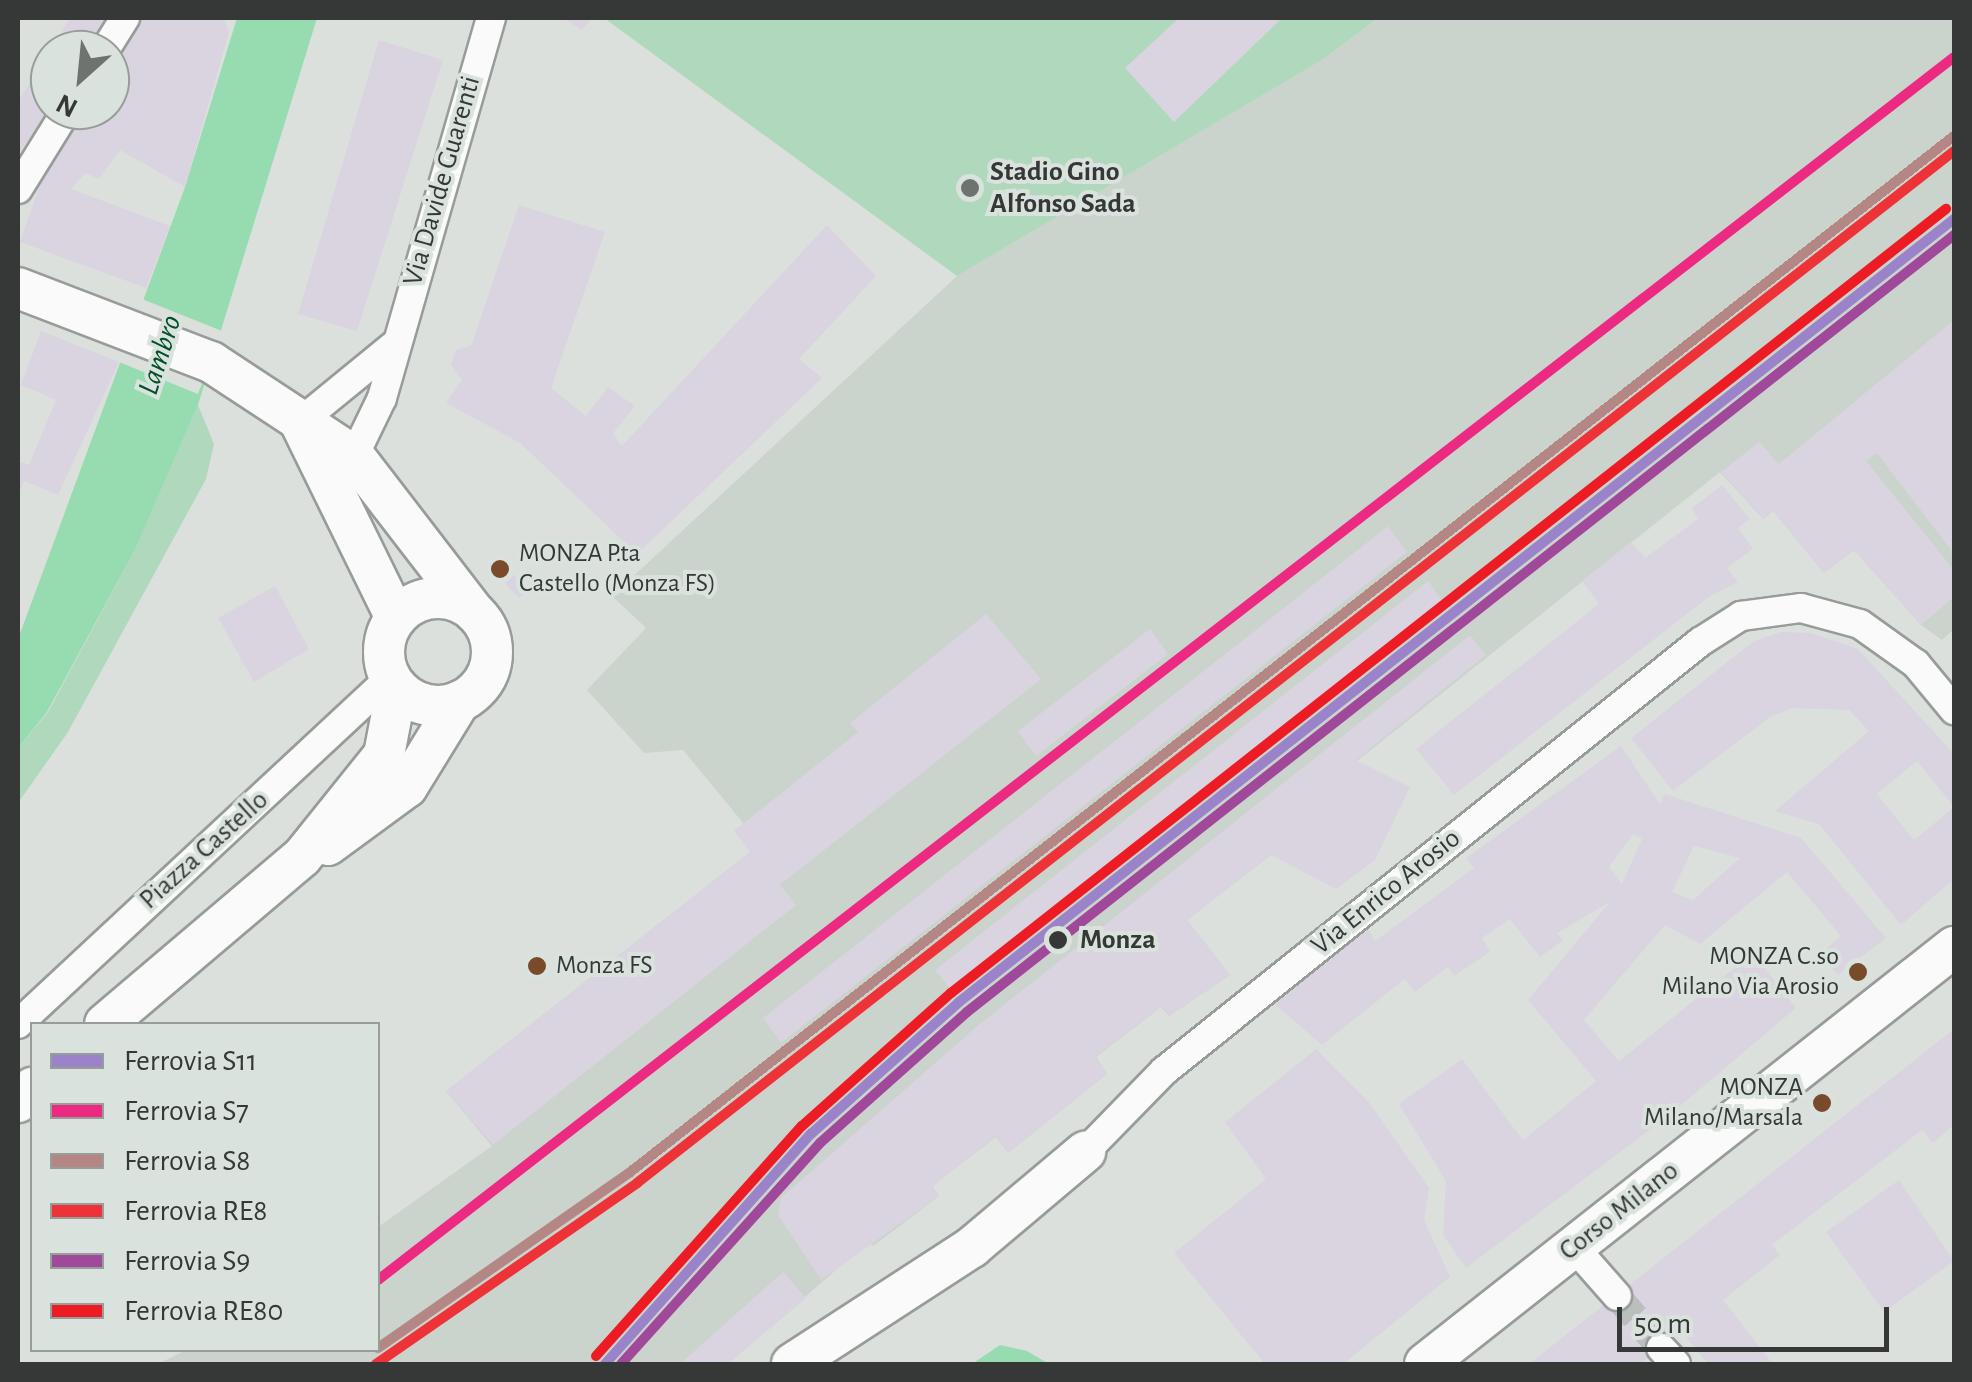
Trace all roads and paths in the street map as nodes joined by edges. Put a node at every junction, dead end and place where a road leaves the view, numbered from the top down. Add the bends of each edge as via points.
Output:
1 (491, 18) edge
2 (54, 130) edge
3 (18, 188) edge
4 (19, 294) edge
5 (394, 346) junction
6 (300, 422) junction
7 (340, 467) junction
8 (474, 612) junction
9 (396, 618) junction
10 (394, 682) junction
11 (460, 701) junction
12 (1954, 710) edge
13 (302, 858) junction
14 (1954, 946) edge
15 (107, 1022) edge
16 (18, 1024) edge
17 (1085, 1152) joint
18 (1574, 1248) junction
19 (1617, 1296) tunnel mouth
20 (792, 1364) edge
21 (1425, 1364) edge

1 - 5 street, Via Davide Guarenti
2 - 3 street
4 - 6 street via 210,362
5 - 6 street
5 - 7 street, Via Davide Guarenti via 382,398
6 - 7 street
7 - 8 street
7 - 9 street
8 - 9 street via 433,599
8 - 11 street via 489,635 491,662 483,682
9 - 10 street via 384,646
10 - 11 street via 422,704
10 - 13 street via 384,755
10 - 16 street, Piazza Castello
11 - 13 street via 407,786 360,826
12 - 17 street, Via Enrico Arosio via 1916,664 1860,624 1801,608 1741,616 1263,990 1164,1071
13 - 15 street
14 - 18 street, Corso Milano
17 - 20 street, Via Enrico Arosio via 972,1248
18 - 19 street
18 - 21 street, Corso Milano

